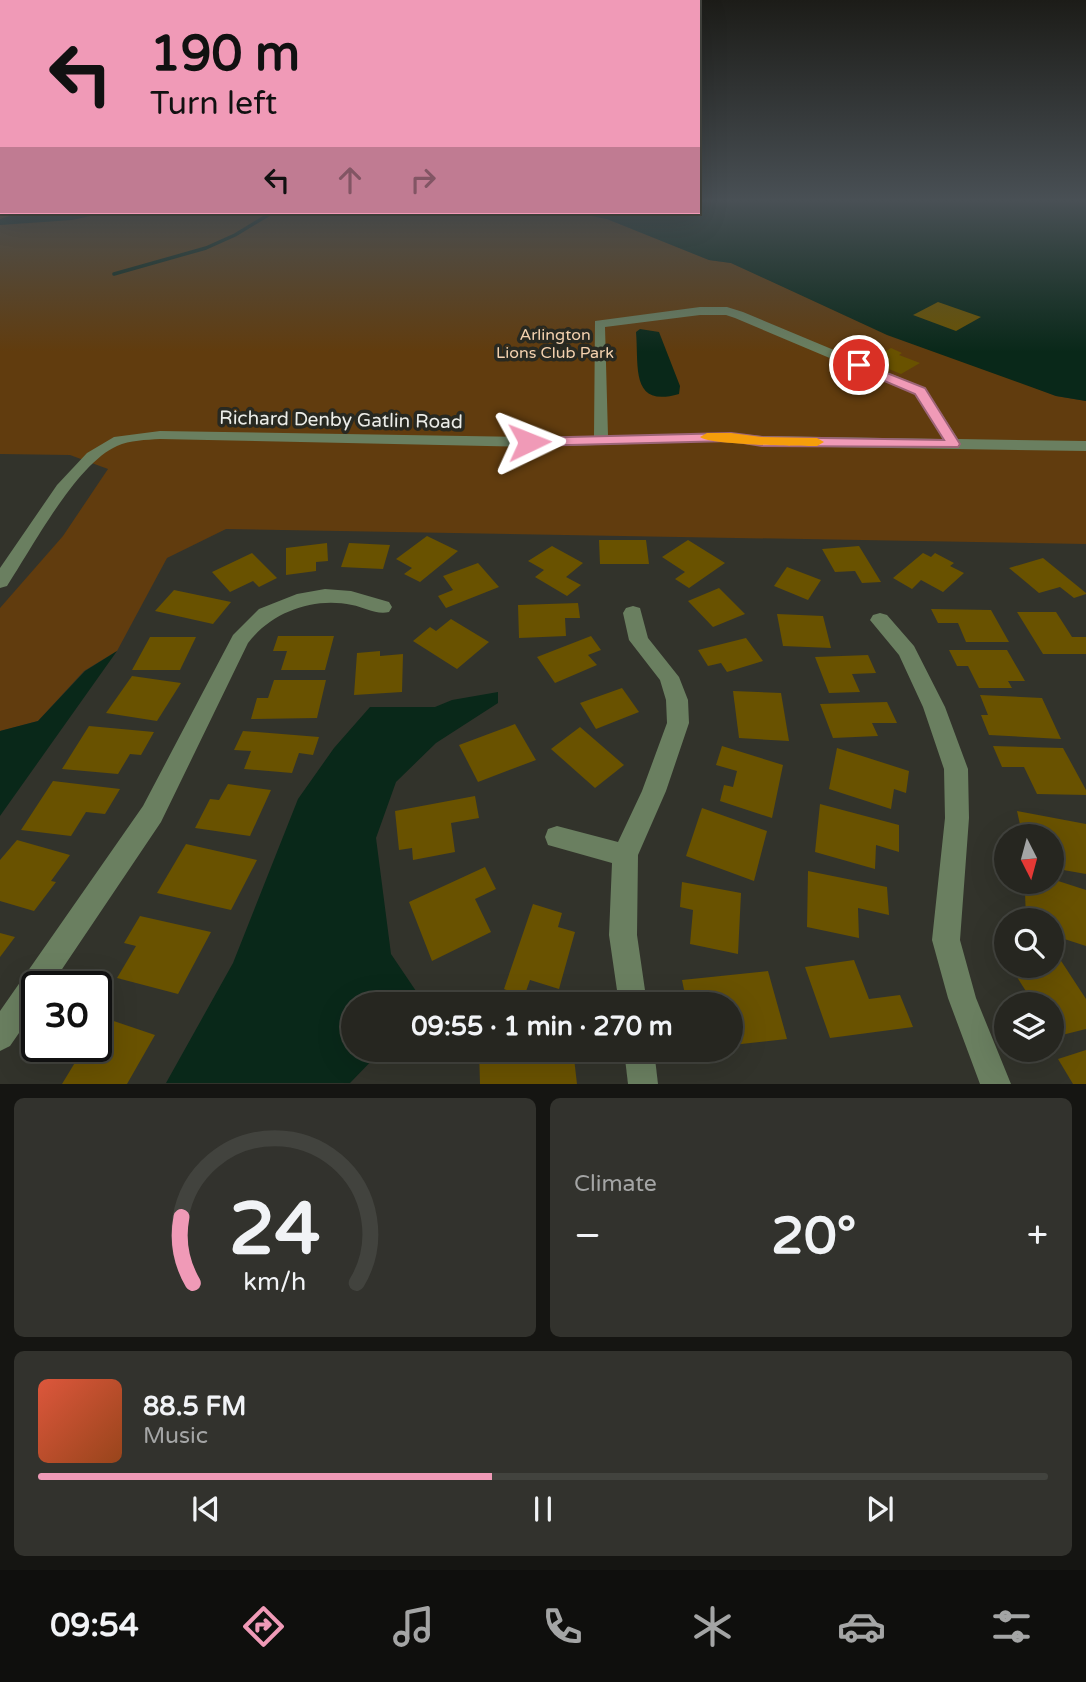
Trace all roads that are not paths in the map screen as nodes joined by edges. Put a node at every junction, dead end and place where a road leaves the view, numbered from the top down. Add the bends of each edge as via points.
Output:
1 (601, 438) junction
2 (953, 444) junction
3 (1086, 446) edge
4 (0, 582) edge
5 (382, 607) dead end
6 (633, 613) dead end
7 (880, 620) dead end
8 (557, 837) dead end
9 (625, 855) junction
10 (631, 992) edge
11 (0, 1036) edge
12 (640, 1062) edge
13 (643, 1083) edge
14 (996, 1083) edge

1 - 2 street, Richard Denby Gatlin Road
1 - 2 street via 599,324 712,310 738,315 920,391
1 - 4 street, Richard Denby Gatlin Road via 515,442 131,437 108,445 57,496
2 - 3 street, Richard Denby Gatlin Road
5 - 11 street via 351,598 304,599 266,614 250,627 152,814
6 - 9 street via 639,640 669,677 678,723
7 - 14 street via 907,651 956,769 957,818 947,940 962,998
8 - 9 street
9 - 10 street via 623,935
12 - 13 street

